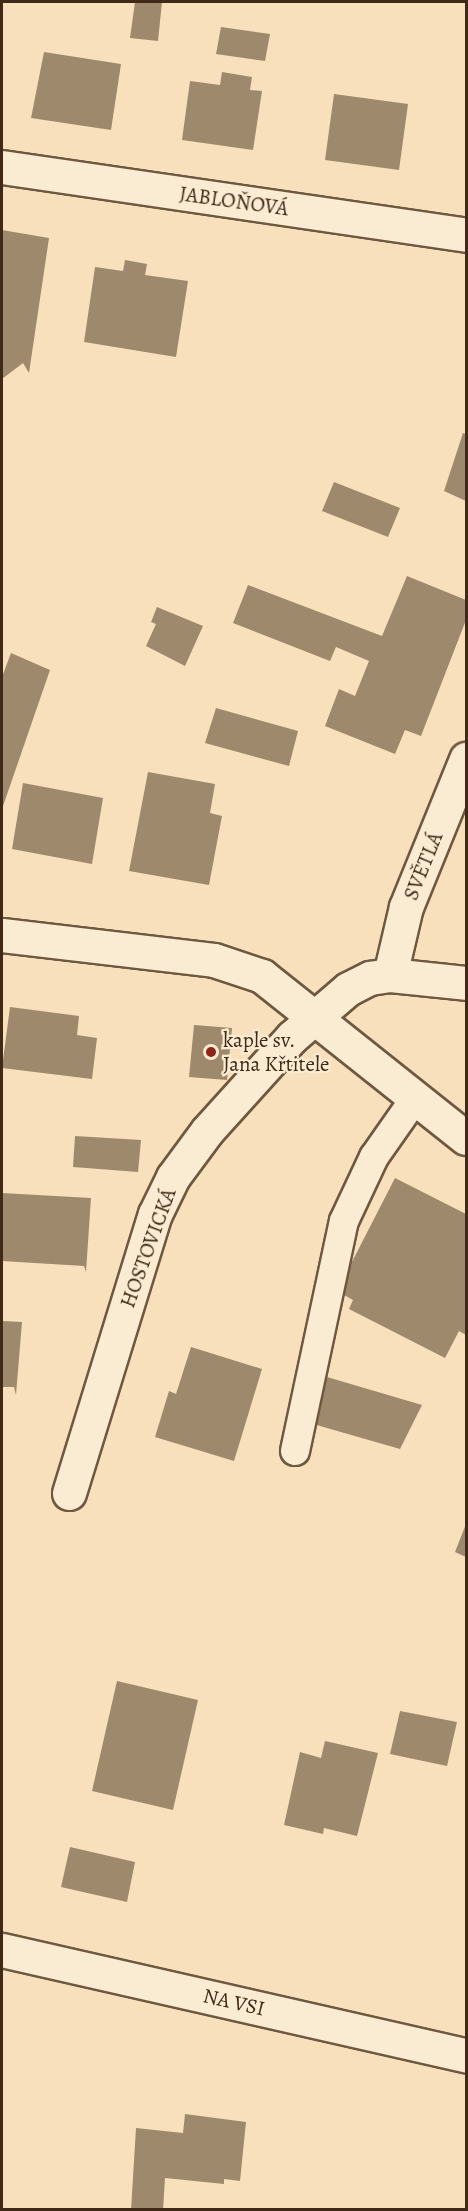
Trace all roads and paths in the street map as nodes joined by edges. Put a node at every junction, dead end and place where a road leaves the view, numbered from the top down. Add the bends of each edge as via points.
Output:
1 (2, 167) edge
2 (466, 235) edge
3 (466, 759) edge
4 (2, 935) edge
5 (390, 975) junction
6 (466, 983) edge
7 (317, 1015) junction
8 (416, 1097) junction
9 (466, 1138) edge
10 (295, 1451) dead end
11 (69, 1493) dead end
12 (2, 1950) edge
13 (466, 2055) edge

1 - 2 street, JABLOŇOVÁ
3 - 5 street, SVĚTLÁ via 406,906
4 - 7 street via 214,960 262,976
5 - 6 street
5 - 7 street, HOSTOVICKÁ via 370,978 348,989
7 - 8 street
7 - 11 street, HOSTOVICKÁ via 207,1131 162,1196
8 - 9 street
8 - 10 lane via 374,1157 344,1221
12 - 13 street, NA VSI

